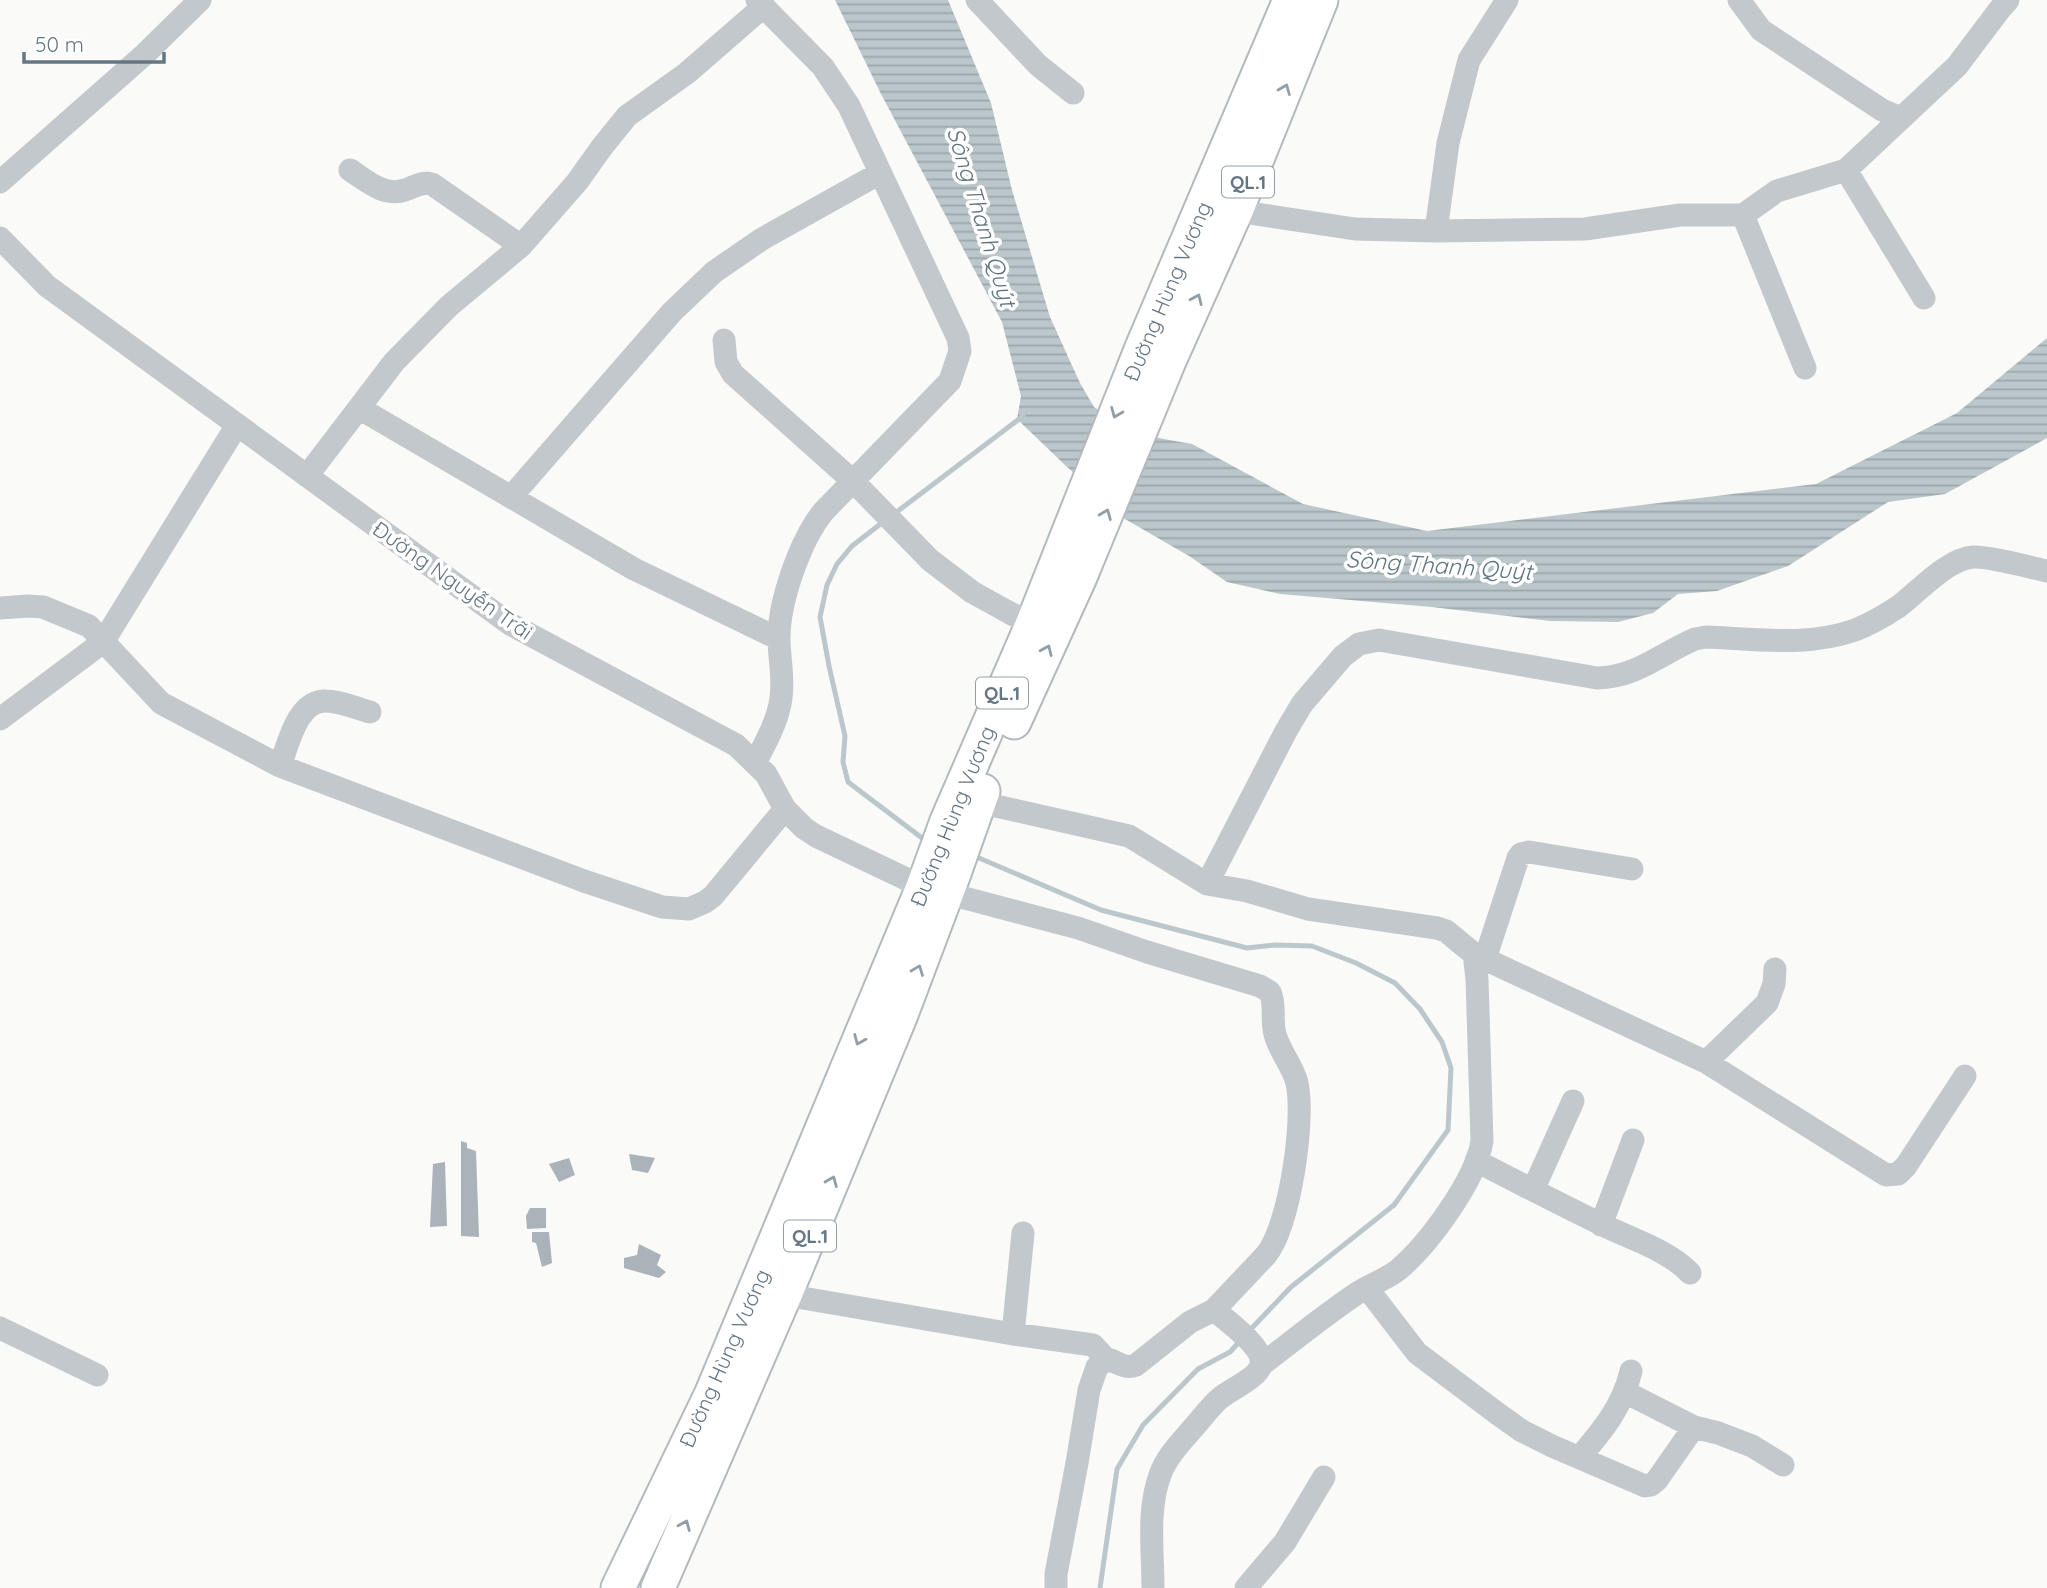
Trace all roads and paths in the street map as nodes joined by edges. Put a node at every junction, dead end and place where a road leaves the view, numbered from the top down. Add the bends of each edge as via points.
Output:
1 (200, 0) edge
2 (977, 0) edge
3 (1290, 0) edge
4 (1321, 0) edge
5 (1507, 0) edge
6 (1739, 0) edge
7 (2008, 0) edge
8 (760, 3) edge
9 (1073, 93) dead end
10 (1901, 118) junction
11 (350, 170) dead end
12 (1846, 170) junction
13 (880, 173) junction
14 (0, 182) edge
15 (1237, 211) junction
16 (1743, 215) junction
17 (1436, 231) junction
18 (0, 238) edge
19 (521, 246) junction
20 (1924, 298) dead end
21 (724, 340) dead end
22 (1155, 356) junction
23 (1805, 368) dead end
24 (359, 408) junction
25 (237, 425) junction
26 (307, 476) junction
27 (854, 482) junction
28 (511, 497) junction
29 (2047, 570) edge
30 (1068, 571) junction
31 (0, 608) edge
32 (1032, 625) junction
33 (779, 639) junction
34 (103, 642) junction
35 (370, 712) dead end
36 (0, 719) edge
37 (755, 763) junction
38 (280, 766) junction
39 (785, 808) junction
40 (965, 816) junction
41 (1632, 869) dead end
42 (1207, 884) junction
43 (941, 887) junction
44 (1480, 957) junction
45 (1775, 970) dead end
46 (1706, 1062) junction
47 (1965, 1076) dead end
48 (1573, 1101) dead end
49 (1633, 1140) dead end
50 (1476, 1161) junction
51 (1533, 1190) junction
52 (1601, 1225) junction
53 (1023, 1233) dead end
54 (1690, 1273) dead end
55 (1367, 1287) junction
56 (785, 1295) junction
57 (1214, 1310) junction
58 (0, 1328) edge
59 (1013, 1334) junction
60 (1107, 1360) junction
61 (1261, 1366) junction
62 (97, 1375) dead end
63 (1695, 1427) junction
64 (1580, 1457) junction
65 (1783, 1465) dead end
66 (1324, 1477) dead end
67 (618, 1588) edge
68 (658, 1588) edge
69 (1056, 1588) edge
70 (1153, 1588) edge
71 (1246, 1588) edge

1 - 14 street
2 - 9 street via 1038,65
3 - 22 highway, Đường Hùng Vương / QL.1
15 -> 4 highway, Đường Hùng Vương / QL.1
5 - 17 street via 1469,61 1448,143
6 - 10 street via 1761,30
7 - 10 street via 1957,66
8 - 13 street via 823,67 849,106
8 - 19 street via 687,74 627,116
10 - 12 street
11 - 19 street via 389,192 432,184
12 - 16 street via 1777,191
12 - 20 street
13 - 27 street via 958,338 960,351 950,382
13 - 28 street via 762,239 714,272 671,312
15 - 17 street via 1355,229
22 -> 15 highway, Đường Hùng Vương / QL.1
16 - 17 street via 1680,215 1585,229
16 - 23 street
18 - 25 street, Đường Nguyễn Trãi via 47,286
19 - 24 street via 449,306 394,362
21 - 27 street via 726,362 733,374
22 - 30 highway, Đường Hùng Vương / QL.1
24 - 26 street
24 - 28 street
25 - 26 street, Đường Nguyễn Trãi
25 - 34 street
26 - 37 street, Đường Nguyễn Trãi via 510,624 736,745
27 - 32 street via 930,561 972,592
27 - 33 street via 811,528 786,590
28 - 33 street via 634,569
29 - 42 street via 1976,557 1962,559 1897,607 1853,631 1809,640 1706,636 1614,677 1597,678 1379,640 1359,644 1302,704
30 - 32 highway, Đường Hùng Vương / QL.1
40 -> 30 highway, Đường Hùng Vương / QL.1
31 - 34 street via 43,607 89,626
32 - 40 highway, Đường Hùng Vương / QL.1
33 - 37 street via 781,695
34 - 36 street
34 - 38 street via 160,703
35 - 38 street via 316,702 298,721
37 - 39 street, Đường Nguyễn Trãi
38 - 39 street via 662,907 689,909 705,902
39 - 43 street, Đường Nguyễn Trãi via 816,836
40 - 42 street via 1129,836
40 - 43 highway, Đường Hùng Vương / QL.1
41 - 44 street via 1521,854
42 - 44 street via 1308,908 1437,928
56 -> 43 highway, Đường Hùng Vương / QL.1 via 900,1017
43 - 57 street, Đường Nguyễn Trãi via 1270,992 1274,1033 1297,1080 1299,1139 1274,1245
43 -> 67 highway, Đường Hùng Vương / QL.1 via 711,1395
44 - 46 street
44 - 50 street via 1482,1141
45 - 46 street via 1767,1003
46 - 47 street via 1886,1175 1898,1174 1906,1166
48 - 51 street
49 - 52 street
50 - 51 street
50 - 55 street via 1457,1201 1432,1234 1397,1271
51 - 52 street
52 - 54 street via 1671,1258
53 - 59 street
55 - 61 street
55 - 64 street via 1416,1353 1522,1431
56 - 59 street
68 -> 56 highway, Đường Hùng Vương / QL.1
57 - 60 street via 1190,1322 1136,1365 1124,1367
57 - 61 street via 1259,1352
58 - 62 street
59 - 60 street via 1093,1345
60 - 69 street via 1097,1367 1089,1390
61 - 70 street via 1218,1399 1160,1474 1153,1508
63 - 64 street via 1648,1486
63 - 64 street via 1628,1382 1613,1416
63 - 65 street via 1752,1446
66 - 71 street via 1285,1542

